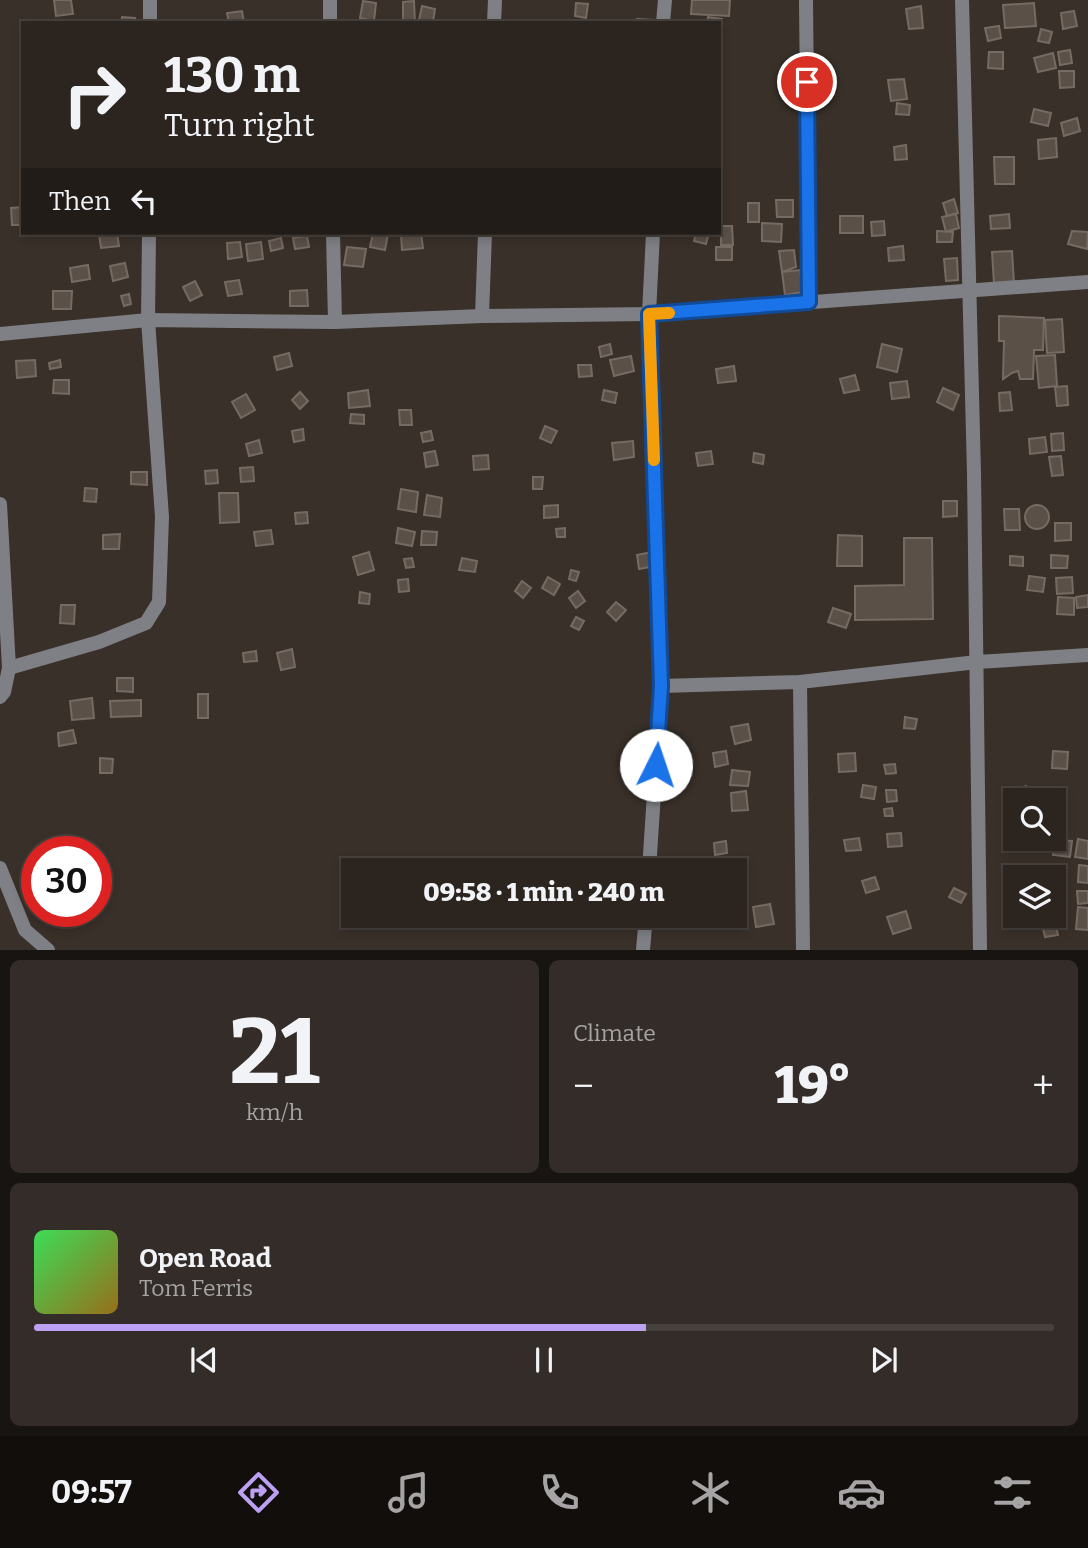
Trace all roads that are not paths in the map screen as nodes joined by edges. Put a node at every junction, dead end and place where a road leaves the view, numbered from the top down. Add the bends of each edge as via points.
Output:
1 (150, 0) edge
2 (330, 0) edge
3 (495, 0) edge
4 (664, 0) edge
5 (806, 0) edge
6 (962, 0) edge
7 (150, 21) edge
8 (330, 21) edge
9 (494, 21) edge
10 (663, 21) edge
11 (149, 235) edge
12 (333, 235) edge
13 (485, 235) edge
14 (653, 235) edge
15 (1088, 282) edge
16 (971, 292) junction
17 (809, 302) junction
18 (649, 314) junction
19 (482, 316) junction
20 (148, 320) junction
21 (335, 322) junction
22 (0, 334) edge
23 (0, 504) edge
24 (1088, 655) edge
25 (977, 662) junction
26 (9, 668) junction
27 (800, 682) junction
28 (661, 686) junction
29 (0, 697) edge
30 (650, 858) edge
31 (0, 868) edge
32 (645, 928) edge
33 (48, 950) edge
34 (643, 950) edge
35 (803, 950) edge
36 (980, 950) edge

1 - 7 street
2 - 8 street
3 - 9 street
4 - 10 street
5 - 17 street
6 - 16 street
11 - 20 street
12 - 21 street
13 - 19 street
14 - 18 street
15 - 16 street
16 - 17 street
16 - 25 street
17 - 18 street
18 - 19 street
18 - 28 street
19 - 21 street
20 - 21 street
20 - 22 street
20 - 26 street via 162,517 159,602 146,623
23 - 26 street
24 - 25 street
25 - 27 street
25 - 36 street
26 - 29 street
27 - 28 street
27 - 35 street
28 - 30 street
31 - 33 street via 25,930
32 - 34 street

